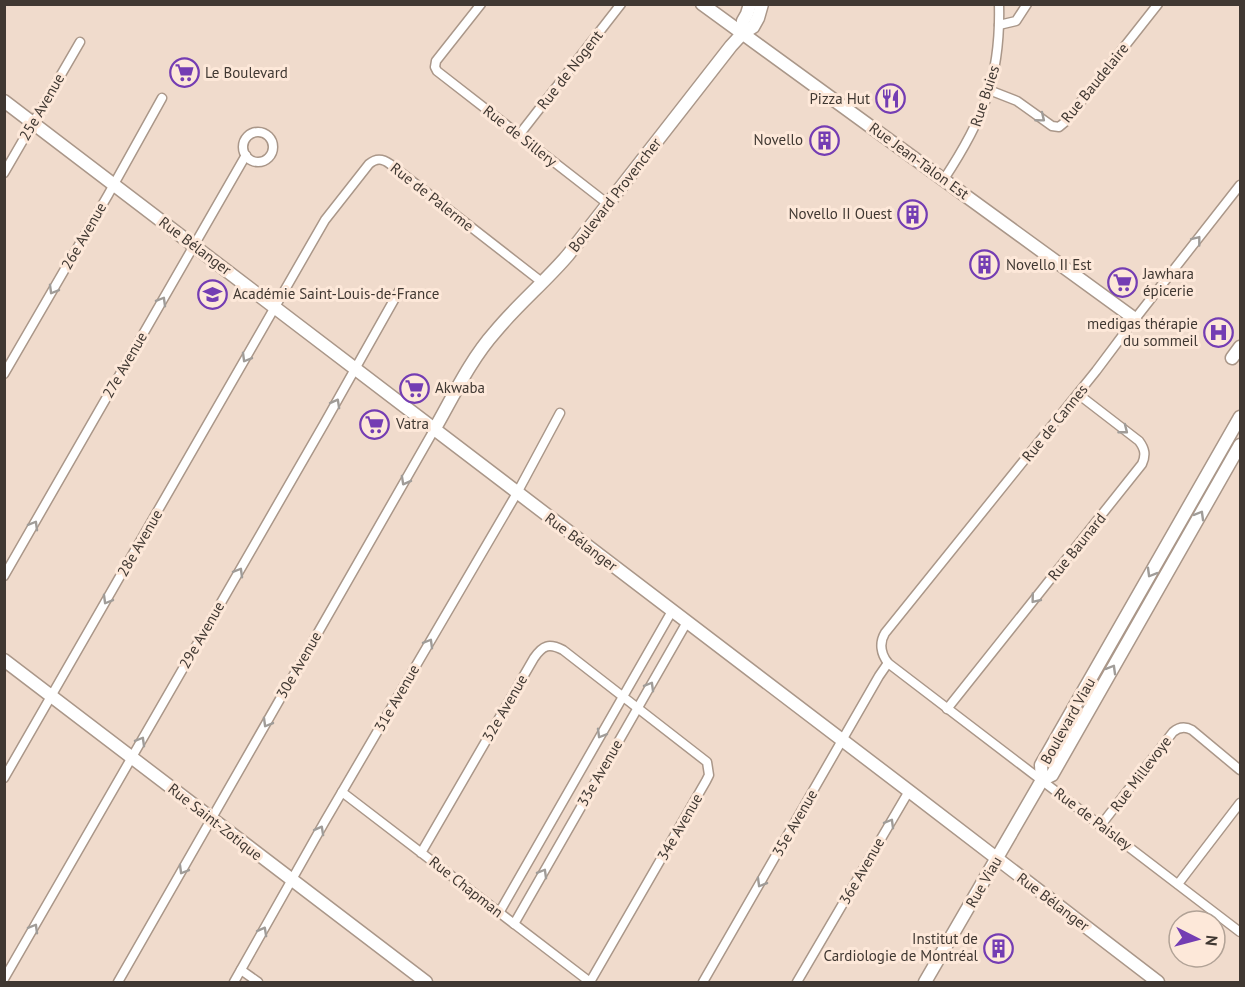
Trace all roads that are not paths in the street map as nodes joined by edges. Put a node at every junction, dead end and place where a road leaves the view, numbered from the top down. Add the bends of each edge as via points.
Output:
1 (482, 4) edge
2 (621, 4) edge
3 (702, 4) edge
4 (750, 4) edge
5 (762, 4) edge
6 (999, 4) edge
7 (1027, 4) edge
8 (1158, 4) edge
9 (999, 26) junction
10 (742, 34) junction
11 (80, 42) dead end
12 (989, 90) junction
13 (162, 98) dead end
14 (4, 101) edge
15 (33, 123) junction
16 (519, 135) junction
17 (246, 155) dead end
18 (4, 172) edge
19 (944, 179) junction
20 (114, 184) junction
21 (1240, 185) edge
22 (608, 204) junction
23 (194, 245) junction
24 (543, 283) junction
25 (399, 291) dead end
26 (274, 307) junction
27 (1135, 319) junction
28 (1240, 347) edge
29 (481, 349) joint
30 (1232, 358) dead end
31 (355, 368) junction
32 (4, 374) edge
33 (1078, 394) junction
34 (560, 413) dead end
35 (1240, 417) edge
36 (434, 430) junction
37 (1240, 445) edge
38 (517, 493) junction
39 (4, 576) edge
40 (672, 611) junction
41 (687, 622) junction
42 (4, 660) edge
43 (888, 663) junction
44 (623, 695) junction
45 (51, 696) junction
46 (638, 707) junction
47 (947, 709) junction
48 (842, 741) junction
49 (132, 758) junction
50 (1240, 770) edge
51 (4, 778) edge
52 (1042, 780) junction
53 (909, 791) junction
54 (342, 792) junction
55 (1240, 803) edge
56 (212, 819) junction
57 (1101, 825) junction
58 (421, 853) junction
59 (997, 859) junction
60 (291, 881) junction
61 (1178, 884) junction
62 (499, 913) junction
63 (514, 924) junction
64 (1240, 932) edge
65 (241, 970) junction
66 (4, 979) edge
67 (118, 982) edge
68 (234, 982) edge
69 (258, 982) edge
70 (426, 982) edge
71 (590, 982) edge
72 (703, 982) edge
73 (797, 982) edge
74 (925, 982) edge
75 (1158, 982) edge

1 - 16 street, Rue de Sillery via 435,67 441,76
2 - 16 street, Rue de Nogent
3 - 10 street, Rue Jean-Talon Est
4 - 10 street, Boulevard Provencher
5 - 10 street, Boulevard Provencher via 753,27
6 - 9 street, Rue Buies
7 - 9 street via 1016,21
12 -> 8 street, Rue Baudelaire via 1017,101 1059,127
9 - 12 street, Rue Buies via 997,61
10 - 19 street, Rue Jean-Talon Est
10 - 22 street, Boulevard Provencher
11 - 15 street, 25e Avenue
12 - 19 street, Rue Buies via 976,126
13 - 20 street, 26e Avenue
14 - 15 street, Rue Bélanger
15 - 18 street, 25e Avenue
15 - 20 street, Rue Bélanger
16 - 22 street, Rue de Sillery
17 - 23 street, 27e Avenue
19 - 27 street, Rue Jean-Talon Est
20 - 23 street, Rue Bélanger
20 -> 32 street, 26e Avenue
27 -> 21 street, Rue de Cannes
22 - 24 street, Boulevard Provencher
23 - 26 street, Rue Bélanger
39 -> 23 street, 27e Avenue
24 - 26 street, Rue de Palerme via 390,164 378,159 366,167 325,220
24 - 29 street, Boulevard Provencher
25 - 31 street, 29e Avenue
26 - 31 street, Rue Bélanger
26 -> 45 street, 28e Avenue
27 - 33 street, Rue de Cannes
28 - 30 street
29 - 36 street, 30e Avenue
31 - 36 street, Rue Bélanger
49 -> 31 street, 29e Avenue
33 - 43 street, Rue de Cannes via 885,633 881,644
33 -> 47 street, Rue Baunard via 1139,441 1145,453 1142,464
34 - 38 street, 31e Avenue
35 -> 52 street, Boulevard Viau via 1041,765
36 - 38 street, Rue Bélanger
36 -> 56 street, 30e Avenue
52 -> 37 street, Boulevard Viau via 1052,775
38 - 40 street, Rue Bélanger
54 -> 38 street, 31e Avenue
40 - 41 street, Rue Bélanger
40 - 44 street, 33e Avenue
46 -> 41 street, 33e Avenue
41 - 48 street, Rue Bélanger
42 - 45 street, Rue Saint-Zotique
43 - 47 street, Rue de Paisley
43 - 48 street, 35e Avenue
44 - 46 street, 34e Avenue
44 - 58 street, 32e Avenue via 556,646 540,649
44 -> 62 street, 33e Avenue
45 - 49 street, Rue Saint-Zotique
45 - 51 street, 28e Avenue
63 -> 46 street, 33e Avenue
46 - 71 street, 34e Avenue via 702,757 709,775
47 - 52 street, Rue de Paisley
48 - 53 street, Rue Bélanger
48 -> 72 street, 35e Avenue
49 - 56 street, Rue Saint-Zotique
66 -> 49 street, 29e Avenue
50 - 57 street, Rue Millevoye via 1192,730 1177,728
52 - 57 street, Rue de Paisley
52 - 59 street, Rue Viau
53 - 59 street, Rue Bélanger
73 -> 53 street, 36e Avenue
54 - 58 street, Rue Chapman
60 -> 54 street, 31e Avenue
55 - 61 street
56 - 60 street, Rue Saint-Zotique
56 -> 67 street, 30e Avenue
57 - 61 street, Rue de Paisley
58 - 62 street, Rue Chapman
59 - 74 street, Rue Viau
59 - 75 street, Rue Bélanger
65 -> 60 street, 31e Avenue
60 - 70 street, Rue Saint-Zotique
61 - 64 street, Rue de Paisley
62 - 63 street, Rue Chapman
63 - 71 street, Rue Chapman
65 - 68 street, 31e Avenue
65 - 69 street

